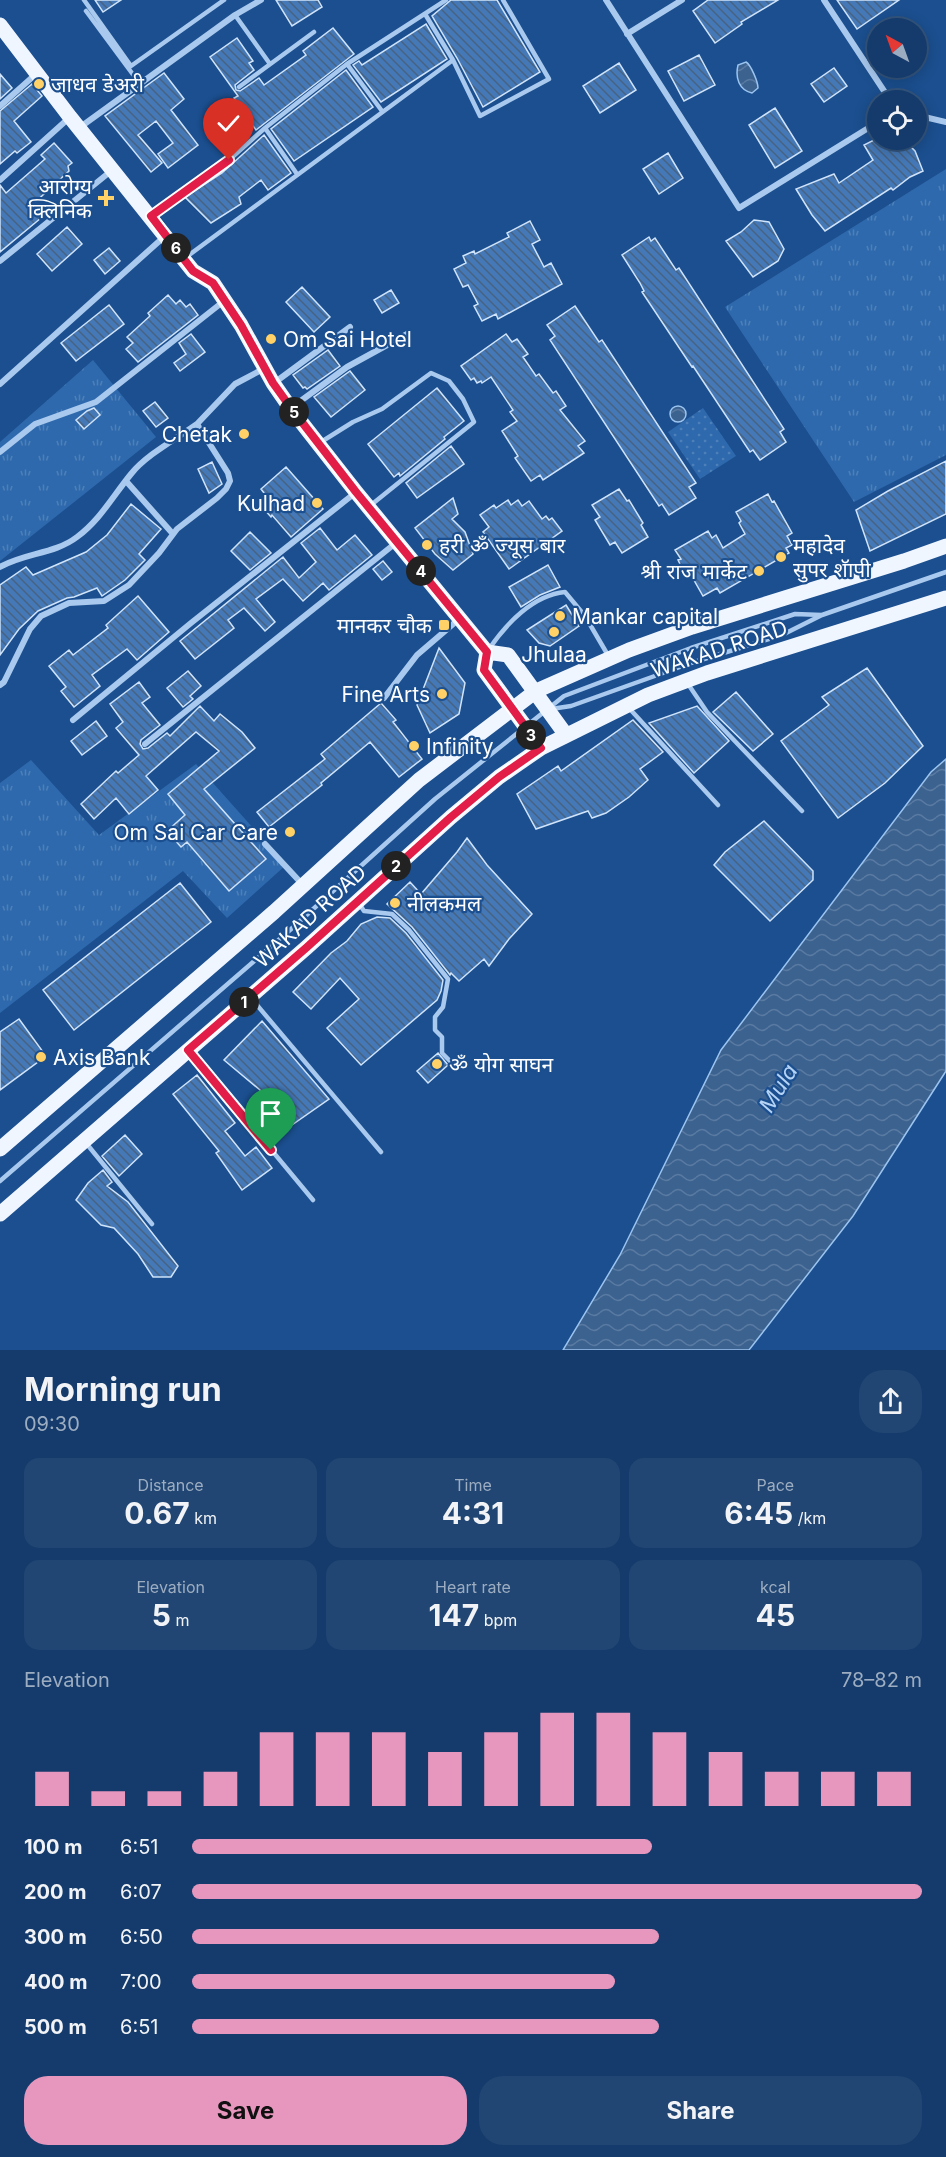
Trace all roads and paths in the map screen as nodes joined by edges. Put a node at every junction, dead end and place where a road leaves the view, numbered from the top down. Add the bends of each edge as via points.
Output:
1 (84, 0) edge
2 (224, 0) edge
3 (261, 0) edge
4 (446, 0) edge
5 (502, 0) edge
6 (606, 0) edge
7 (682, 0) edge
8 (824, 0) edge
9 (86, 11) dead end
10 (425, 14) junction
11 (234, 15) junction
12 (0, 26) edge
13 (314, 32) dead end
14 (627, 34) junction
15 (453, 60) junction
16 (270, 64) junction
17 (347, 64) junction
18 (36, 74) junction
19 (140, 84) junction
20 (239, 87) dead end
21 (883, 90) edge
22 (0, 106) edge
23 (382, 111) junction
24 (927, 118) edge
25 (946, 122) edge
26 (74, 123) junction
27 (265, 128) junction
28 (867, 129) edge
29 (113, 169) junction
30 (297, 174) junction
31 (0, 180) edge
32 (151, 216) junction
33 (165, 235) junction
34 (184, 259) junction
35 (0, 261) edge
36 (224, 301) junction
37 (350, 327) dead end
38 (409, 333) dead end
39 (265, 368) junction
40 (273, 383) junction
41 (0, 384) edge
42 (291, 408) junction
43 (197, 424) junction
44 (319, 443) junction
45 (0, 452) edge
46 (126, 481) junction
47 (356, 492) junction
48 (369, 507) junction
49 (173, 534) junction
50 (397, 542) junction
51 (946, 546) edge
52 (0, 567) edge
53 (946, 572) edge
54 (946, 598) edge
55 (822, 615) junction
56 (460, 619) junction
57 (487, 652) junction
58 (610, 658) junction
59 (686, 681) junction
60 (0, 685) edge
61 (536, 691) junction
62 (384, 698) dead end
63 (626, 705) junction
64 (511, 709) junction
65 (548, 710) junction
66 (73, 720) dead end
67 (526, 728) junction
68 (566, 735) junction
69 (146, 744) dead end
70 (541, 748) junction
71 (718, 805) dead end
72 (802, 811) dead end
73 (265, 844) dead end
74 (304, 885) junction
75 (357, 902) junction
76 (250, 997) junction
77 (188, 1050) junction
78 (451, 1062) dead end
79 (84, 1141) junction
80 (0, 1149) edge
81 (381, 1152) dead end
82 (0, 1181) edge
83 (313, 1200) dead end
84 (0, 1214) edge
85 (152, 1224) dead end

1 - 2 lane via 131,66
3 - 11 street
4 - 10 lane
5 - 15 lane via 549,79 480,116
6 - 14 street
7 - 14 street
8 - 21 street
9 - 19 lane
10 - 15 lane
10 - 17 lane
11 - 16 lane
11 - 19 street
12 - 18 main road
13 - 16 lane
14 - 28 street via 739,208
15 - 23 lane
16 - 20 lane
17 - 23 lane
17 - 27 lane
18 - 22 street
18 - 26 main road
19 - 26 street
23 - 30 lane
24 - 25 street
26 - 29 main road
26 - 31 street
27 - 30 lane
27 - 32 lane via 229,160
29 - 32 main road
29 - 35 street
30 - 34 lane
32 - 33 main road
33 - 34 main road
33 - 41 street
34 - 36 main road via 193,271 213,283
36 - 39 main road
36 - 45 street via 96,402 35,424
37 - 40 street
38 - 42 street via 347,367
39 - 40 main road
39 - 43 street via 235,384
40 - 42 main road
42 - 44 main road
43 - 46 street via 141,465
43 - 49 street via 230,481 217,498
44 - 47 main road
44 - 48 lane via 382,409 431,373 449,381 474,422
46 - 49 street
46 - 52 street via 102,514 77,538
47 - 48 main road
47 - 66 street
48 - 50 main road
49 - 60 street via 129,585 104,602 69,603 41,616
50 - 56 main road
50 - 69 street
51 - 58 main road, WAKAD ROAD via 692,627
53 - 55 lane
54 - 59 main road, WAKAD ROAD
55 - 65 lane via 782,635 571,706
55 - 65 lane via 795,614 691,648 564,696
56 - 57 main road
56 - 62 street via 417,655
57 - 58 lane via 500,633 534,603 553,593 565,592 585,616
57 - 61 main road via 508,656
57 - 64 main road via 484,670
58 - 61 main road, WAKAD ROAD
59 - 63 main road, WAKAD ROAD
59 - 72 lane via 707,712
61 - 64 main road, WAKAD ROAD
61 - 65 main road
63 - 68 main road, WAKAD ROAD
63 - 71 lane
64 - 67 main road
64 - 74 main road, WAKAD ROAD via 419,780
65 - 67 lane
65 - 68 main road
67 - 70 main road
67 - 82 lane via 435,798 290,930
68 - 70 main road, WAKAD ROAD
70 - 75 main road, WAKAD ROAD via 451,817
73 - 74 street
74 - 80 main road, WAKAD ROAD
75 - 76 main road, WAKAD ROAD
75 - 78 lane via 364,911 392,914 448,979 443,1007 435,1017 435,1030 442,1037 442,1053
76 - 77 main road, WAKAD ROAD
76 - 81 lane
77 - 79 main road, WAKAD ROAD
77 - 83 lane
79 - 84 main road, WAKAD ROAD
79 - 85 lane

